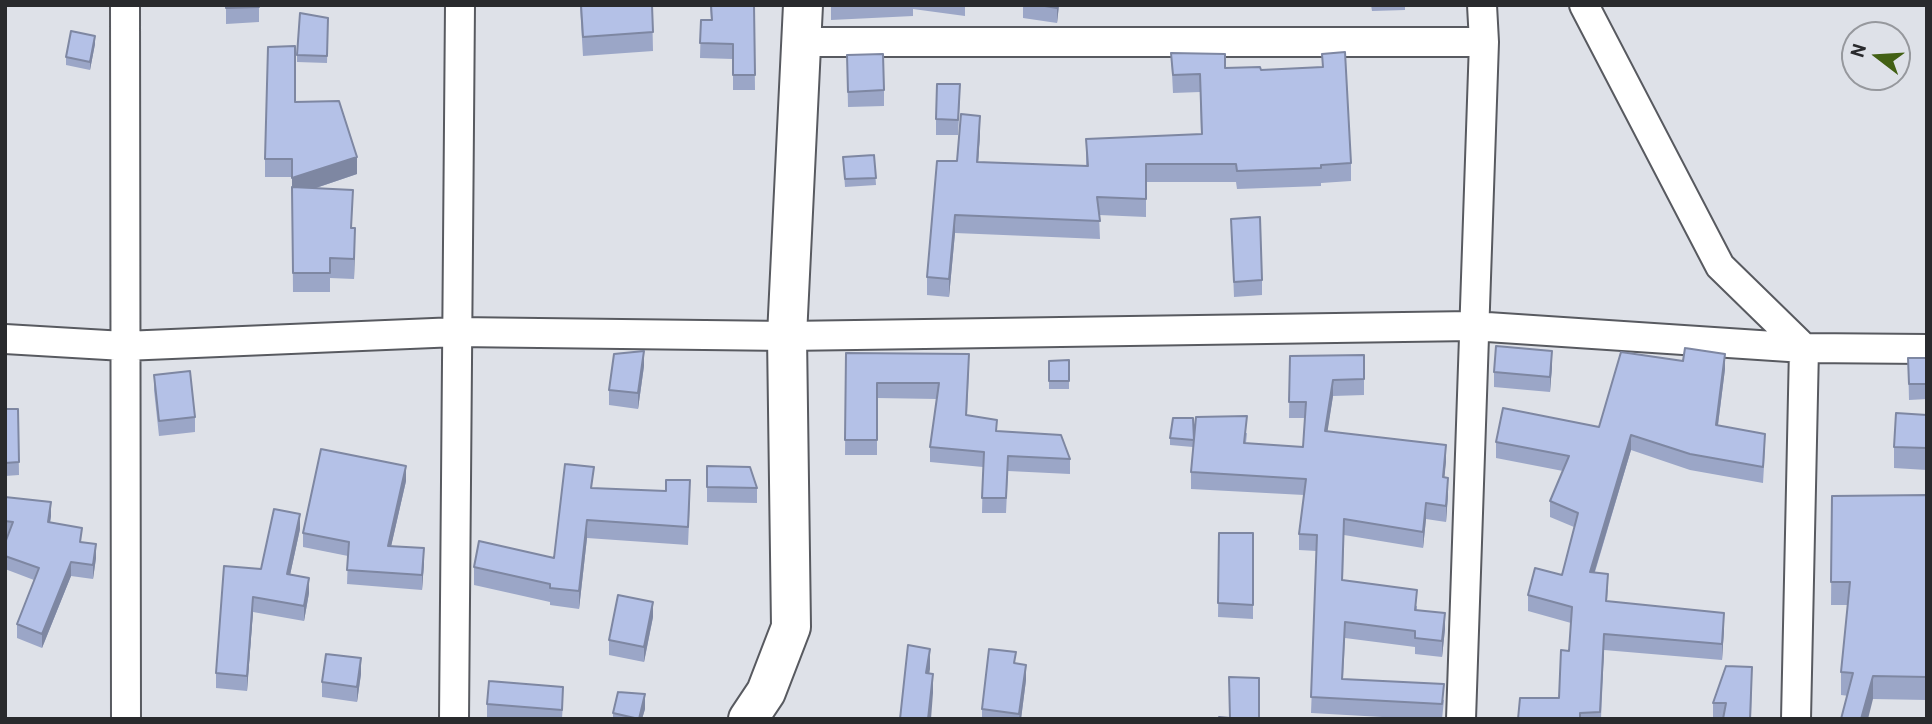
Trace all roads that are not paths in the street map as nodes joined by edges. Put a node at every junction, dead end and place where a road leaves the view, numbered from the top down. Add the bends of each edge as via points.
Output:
1 (125, 5) edge
2 (460, 5) edge
3 (1482, 5) edge
4 (1584, 5) edge
5 (803, 24) edge
6 (1484, 42) junction
7 (1472, 326) junction
8 (457, 332) junction
9 (787, 336) junction
10 (5, 340) edge
11 (124, 346) junction
12 (1804, 348) junction
13 (1927, 349) edge
14 (126, 719) edge
15 (454, 719) edge
16 (748, 719) edge
17 (1461, 719) edge
18 (1796, 719) edge

1 - 11 street
2 - 8 street
3 - 6 street
4 - 12 street via 1720,267
5 - 6 street
5 - 9 street
6 - 7 street
7 - 9 street
7 - 12 street
7 - 17 street
8 - 9 street
8 - 11 street
8 - 15 street
9 - 16 street via 791,627 766,692
10 - 11 street
11 - 14 street
12 - 13 street
12 - 18 street

